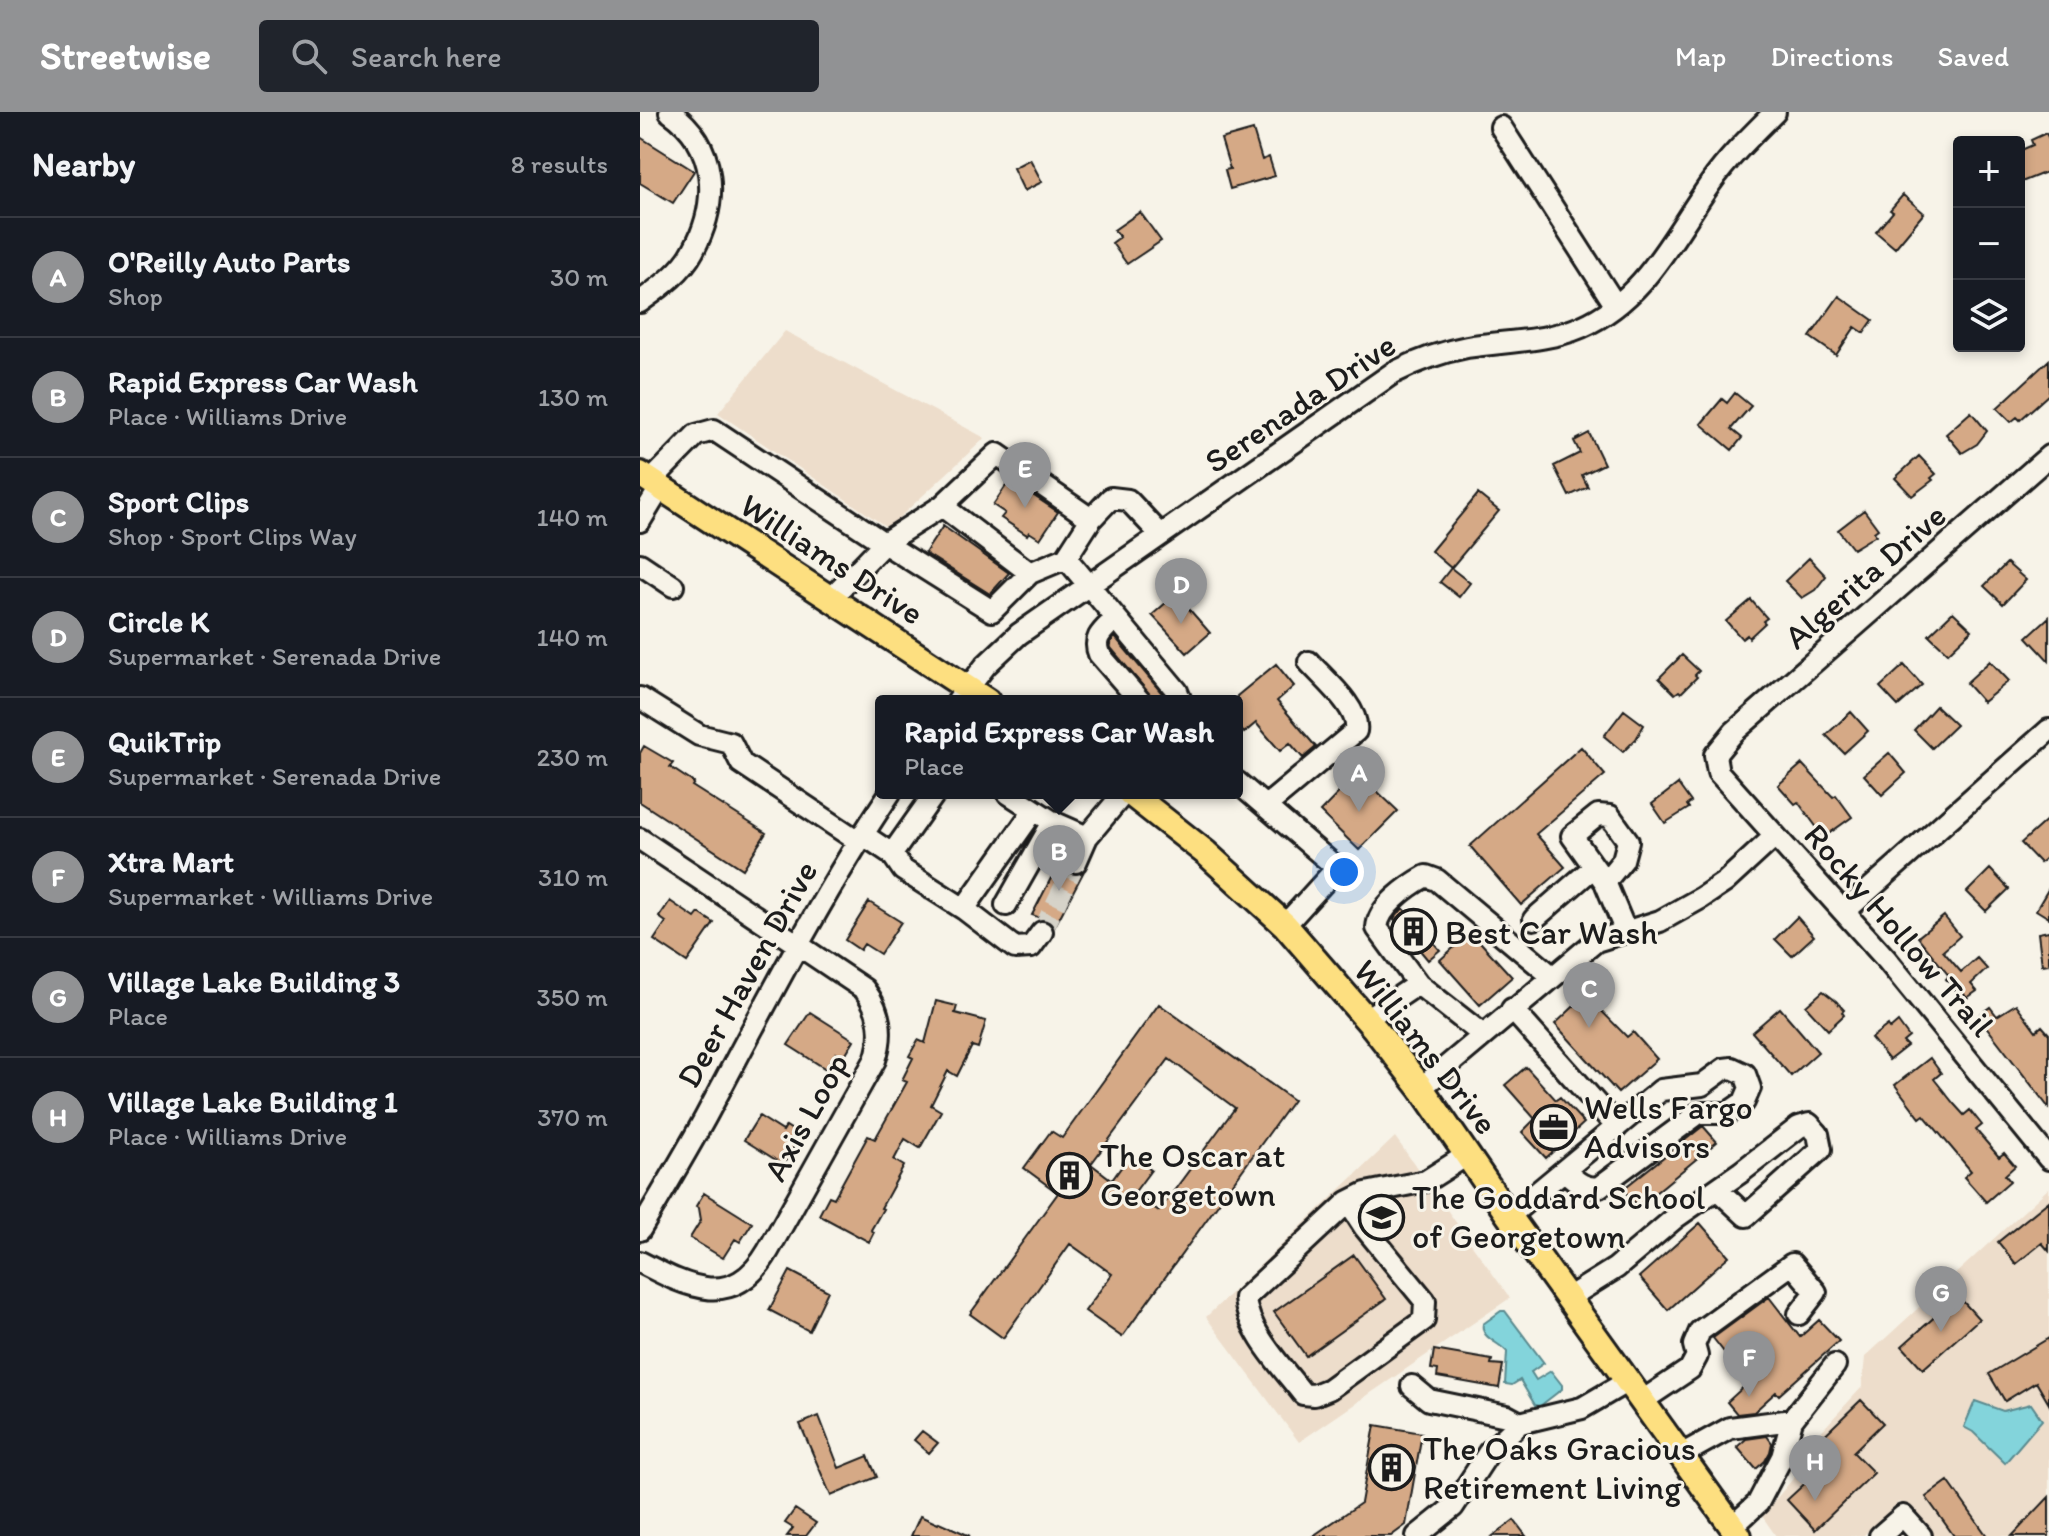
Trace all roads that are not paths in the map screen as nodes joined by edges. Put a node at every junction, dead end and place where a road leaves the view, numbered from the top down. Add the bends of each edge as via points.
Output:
1 (670, 112) edge
2 (1775, 112) edge
3 (1501, 127) dead end
4 (640, 302) edge
5 (1616, 306) junction
6 (2049, 456) edge
7 (650, 481) edge
8 (942, 506) junction
9 (1091, 519) junction
10 (640, 521) edge
11 (1160, 534) junction
12 (884, 543) junction
13 (1066, 558) junction
14 (640, 564) edge
15 (1030, 573) junction
16 (673, 586) dead end
17 (1089, 586) junction
18 (830, 599) junction
19 (1116, 618) junction
20 (1309, 662) dead end
21 (968, 695) edge
22 (972, 695) edge
23 (1135, 695) edge
24 (1179, 695) edge
25 (640, 698) edge
26 (2049, 730) edge
27 (1723, 743) joint
28 (1243, 787) edge
29 (886, 799) edge
30 (931, 799) edge
31 (1017, 799) edge
32 (1122, 799) edge
33 (1135, 799) edge
34 (1266, 806) junction
35 (1034, 810) junction
36 (1053, 822) junction
37 (1775, 836) junction
38 (860, 837) junction
39 (1087, 837) junction
40 (640, 839) edge
41 (892, 854) junction
42 (1076, 862) tunnel mouth
43 (1006, 905) dead end
44 (964, 909) junction
45 (1845, 911) junction
46 (1534, 919) dead end
47 (1285, 925) junction
48 (1042, 932) tunnel mouth
49 (1626, 932) junction
50 (797, 943) junction
51 (1553, 977) junction
52 (1418, 984) junction
53 (1512, 1009) junction
54 (1366, 1019) junction
55 (1483, 1035) junction
56 (1421, 1088) junction
57 (1617, 1127) junction
58 (1467, 1155) junction
59 (2049, 1159) edge
60 (1565, 1171) junction
61 (1717, 1189) junction
62 (1348, 1202) junction
63 (1509, 1216) junction
64 (640, 1230) edge
65 (640, 1262) edge
66 (1568, 1298) junction
67 (1799, 1314) dead end
68 (1835, 1365) dead end
69 (1412, 1386) dead end
70 (1635, 1391) junction
71 (1792, 1420) junction
72 (1520, 1423) junction
73 (1681, 1455) junction
74 (1735, 1531) edge
75 (1417, 1536) edge
76 (1880, 1536) edge
77 (1921, 1536) edge

1 - 4 street via 687,124 703,147 711,181 706,214 693,251 667,283
2 - 5 street, Serenada Drive via 1736,150 1653,270
3 - 5 street
5 - 11 street, Serenada Drive via 1562,333 1466,347 1393,373
6 - 27 street, Algerita Drive
7 - 10 street
7 - 12 street via 696,435 714,430
7 - 18 main road, Williams Drive
8 - 9 street via 997,454
8 - 12 street
8 - 15 street
9 - 11 street via 1111,498 1128,500
9 - 13 street
11 - 17 street, Serenada Drive
12 - 15 street via 992,611
12 - 18 street
13 - 15 street
13 - 17 street
14 - 16 street
17 - 19 street
17 - 22 street, Serenada Drive via 1007,645
18 - 21 main road, Williams Drive
19 - 23 street via 1097,637 1096,647
19 - 24 street
20 - 34 street via 1353,711 1356,731
25 - 38 street via 699,735 731,743 741,763
26 - 45 street
27 - 37 street, Rocky Hollow Trail via 1715,755 1718,772
28 - 34 street
29 - 38 street, Deer Haven Drive
30 - 41 street
31 - 35 street
32 - 39 street
33 - 47 main road, Williams Drive via 1206,853
34 - 47 street via 1337,868
35 - 36 street
35 - 44 street
36 - 39 street
36 - 43 street
37 - 45 street, Rocky Hollow Trail
37 - 49 street via 1701,898 1660,921
38 - 41 street
38 - 50 street, Deer Haven Drive
39 - 42 street
40 - 50 street, Axis Loop
41 - 44 street via 903,870
44 - 48 street via 1015,948 1031,947
45 - 59 street, Rocky Hollow Trail
46 - 49 street via 1600,874
47 - 54 main road, Williams Drive
49 - 51 street via 1596,941
50 - 64 street, Deer Haven Drive
50 - 65 street, Axis Loop via 871,997 879,1018 875,1060 754,1271 727,1287 706,1289 685,1285
51 - 52 street via 1426,876 1385,908 1377,924
51 - 53 street
52 - 54 street
52 - 55 street
53 - 55 street
53 - 57 street
54 - 56 main road, Williams Drive
55 - 56 street
56 - 58 main road, Williams Drive
57 - 60 street
57 - 60 street via 1661,1090 1702,1085 1724,1069 1748,1079 1750,1088 1736,1108 1699,1113 1599,1187 1582,1185
58 - 62 street via 1426,1181 1366,1193
58 - 63 main road, Williams Drive
60 - 63 street
61 - 61 street via 1799,1127 1809,1124 1818,1134 1821,1149 1746,1216
61 - 66 street via 1616,1268
62 - 62 street via 1245,1298 1245,1312 1255,1330 1303,1394 1329,1389 1424,1320 1425,1301
63 - 66 main road, Williams Drive
66 - 70 main road, Williams Drive
67 - 70 street via 1816,1292 1792,1264 1700,1331 1690,1369
68 - 71 street
69 - 72 street via 1429,1400
70 - 72 street
70 - 73 main road, Williams Drive
71 - 73 street via 1730,1428
71 - 74 street via 1782,1457 1758,1503
72 - 75 street via 1489,1452 1453,1507
73 - 74 main road, Williams Drive
76 - 77 street via 1903,1516

